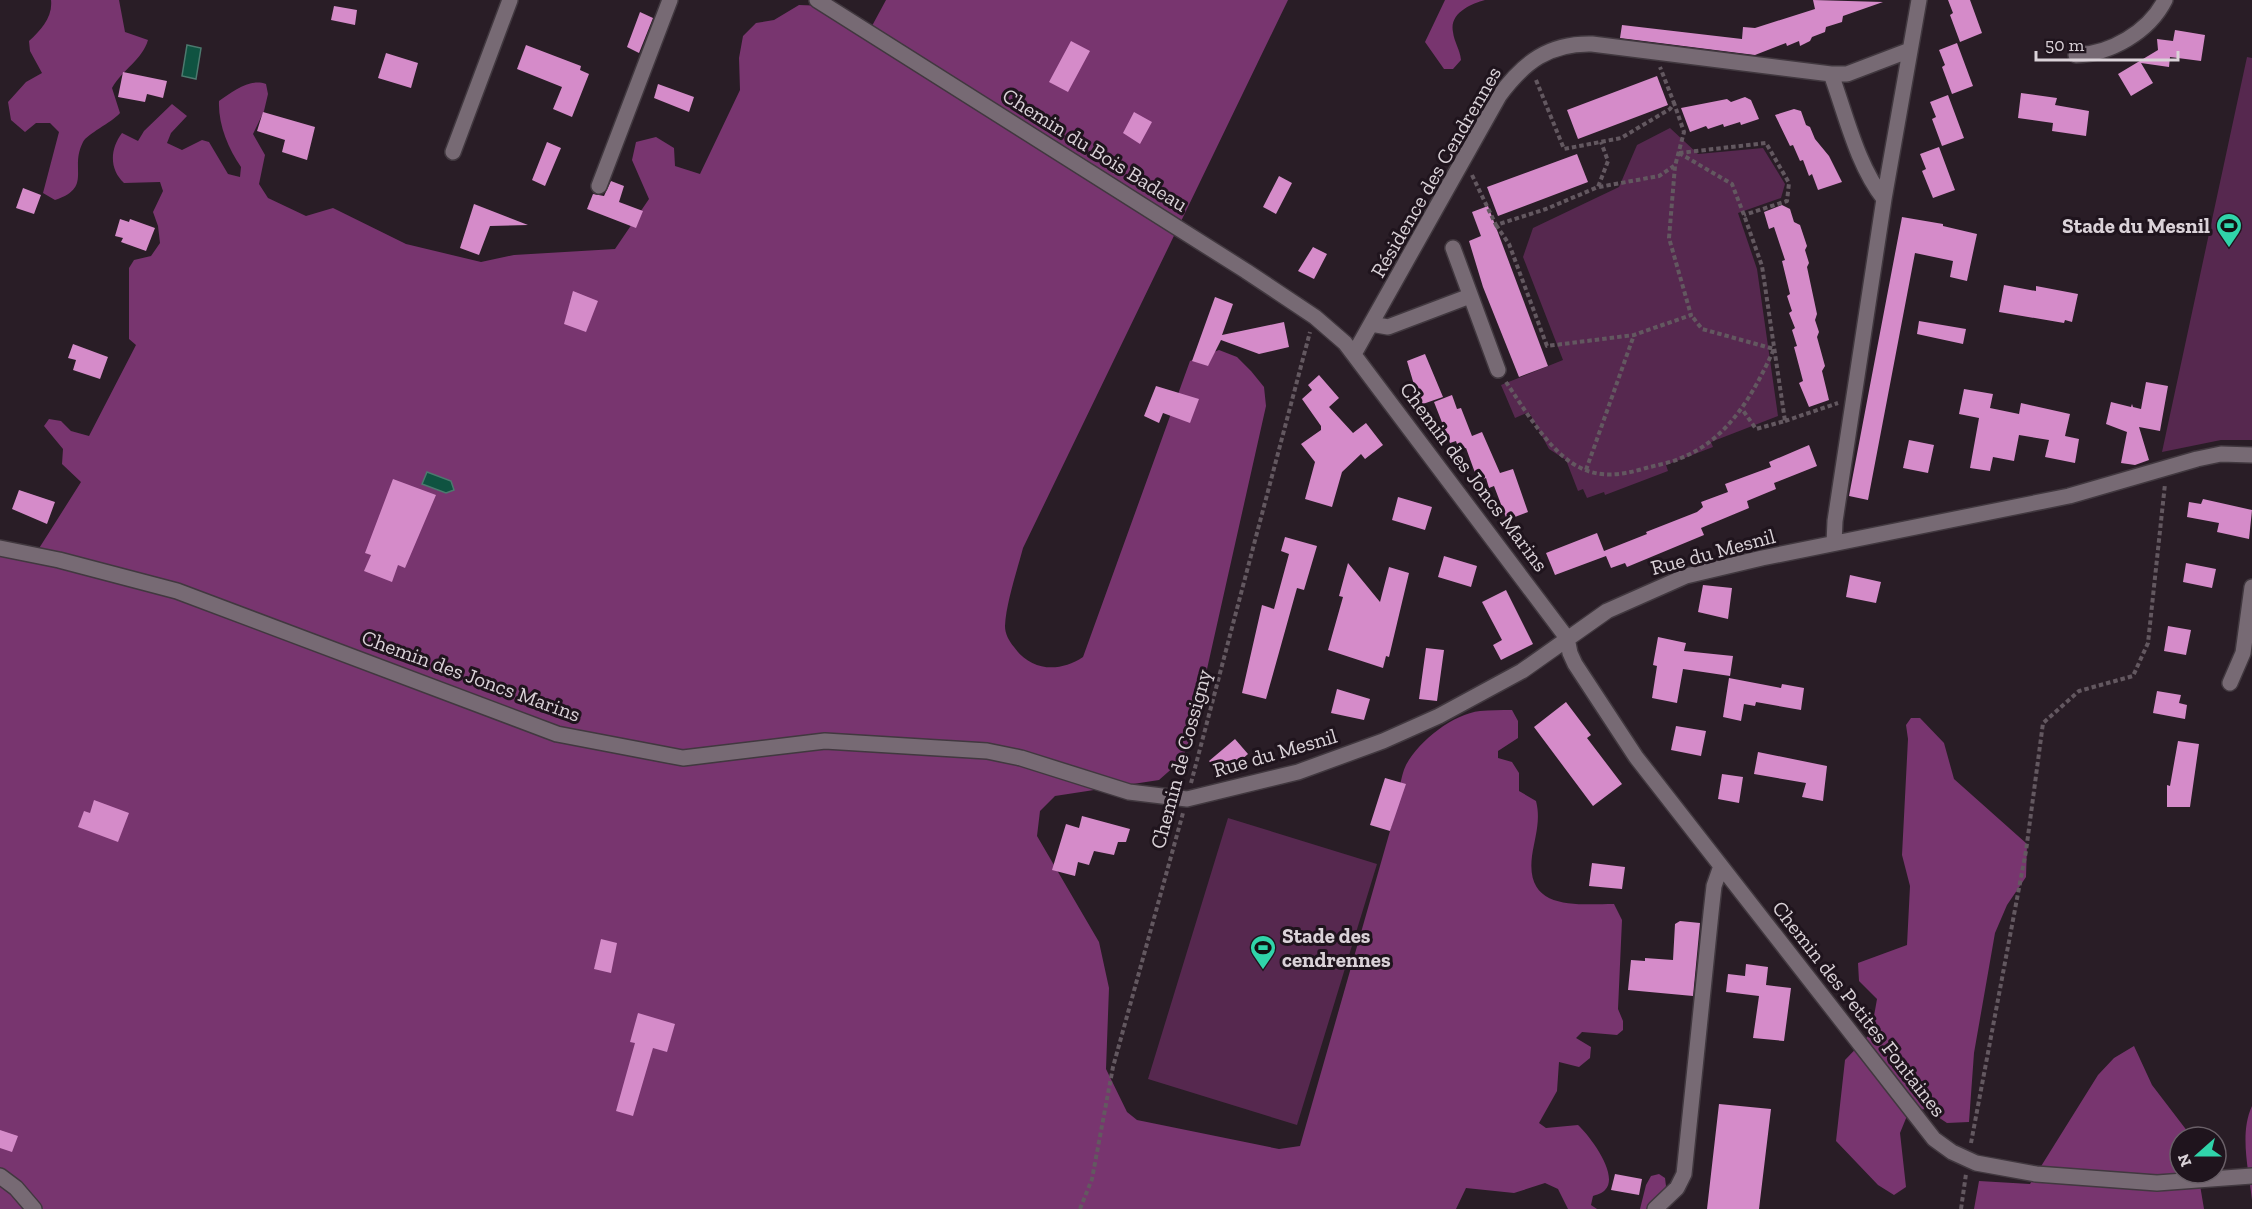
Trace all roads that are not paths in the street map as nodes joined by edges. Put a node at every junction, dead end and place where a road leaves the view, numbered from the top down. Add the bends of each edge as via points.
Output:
1 (510, 0) edge
2 (670, 0) edge
3 (817, 0) edge
4 (1919, 0) edge
5 (2165, 0) edge
6 (1910, 50) junction
7 (2076, 56) dead end
8 (1831, 74) junction
9 (453, 152) dead end
10 (599, 186) dead end
11 (1884, 199) junction
12 (1453, 248) dead end
13 (1470, 296) junction
14 (1371, 324) junction
15 (1350, 348) junction
16 (1498, 370) road end
17 (2252, 455) edge
18 (1834, 543) junction
19 (0, 548) edge
20 (2252, 587) edge
21 (1567, 638) junction
22 (2230, 683) dead end
23 (1186, 799) joint
24 (1721, 866) junction
25 (0, 1176) edge
26 (2252, 1176) edge
27 (34, 1209) edge
28 (1655, 1209) edge

1 - 9 street
2 - 10 street
3 - 15 street, Chemin du Bois Badeau via 1315,317
4 - 6 street
5 - 7 street via 2144,28 2098,54
6 - 8 street, Résidence des Cendrennes via 1846,74
6 - 11 street
8 - 11 street via 1867,170
8 - 14 street, Résidence des Cendrennes via 1578,44 1528,63 1499,96
11 - 18 street
12 - 13 street
13 - 14 street via 1388,327
13 - 16 street
14 - 15 street, Résidence des Cendrennes
15 - 21 street, Chemin des Joncs Marins
17 - 18 street, Rue du Mesnil via 2221,454 2166,466 2069,496
18 - 21 street, Rue du Mesnil via 1686,576 1626,601
19 - 23 street, Chemin des Joncs Marins via 177,591 557,734 683,758 825,741 987,751 1129,792
20 - 22 street via 2243,653
21 - 23 street, Rue du Mesnil via 1491,689 1383,741 1298,772
21 - 24 street, Chemin des Petites Fontaines via 1575,664 1636,757
24 - 26 street, Chemin des Petites Fontaines via 1934,1139 1952,1152 1999,1169 2036,1174 2157,1183
24 - 28 street via 1714,886 1684,1174 1677,1188
25 - 27 street

